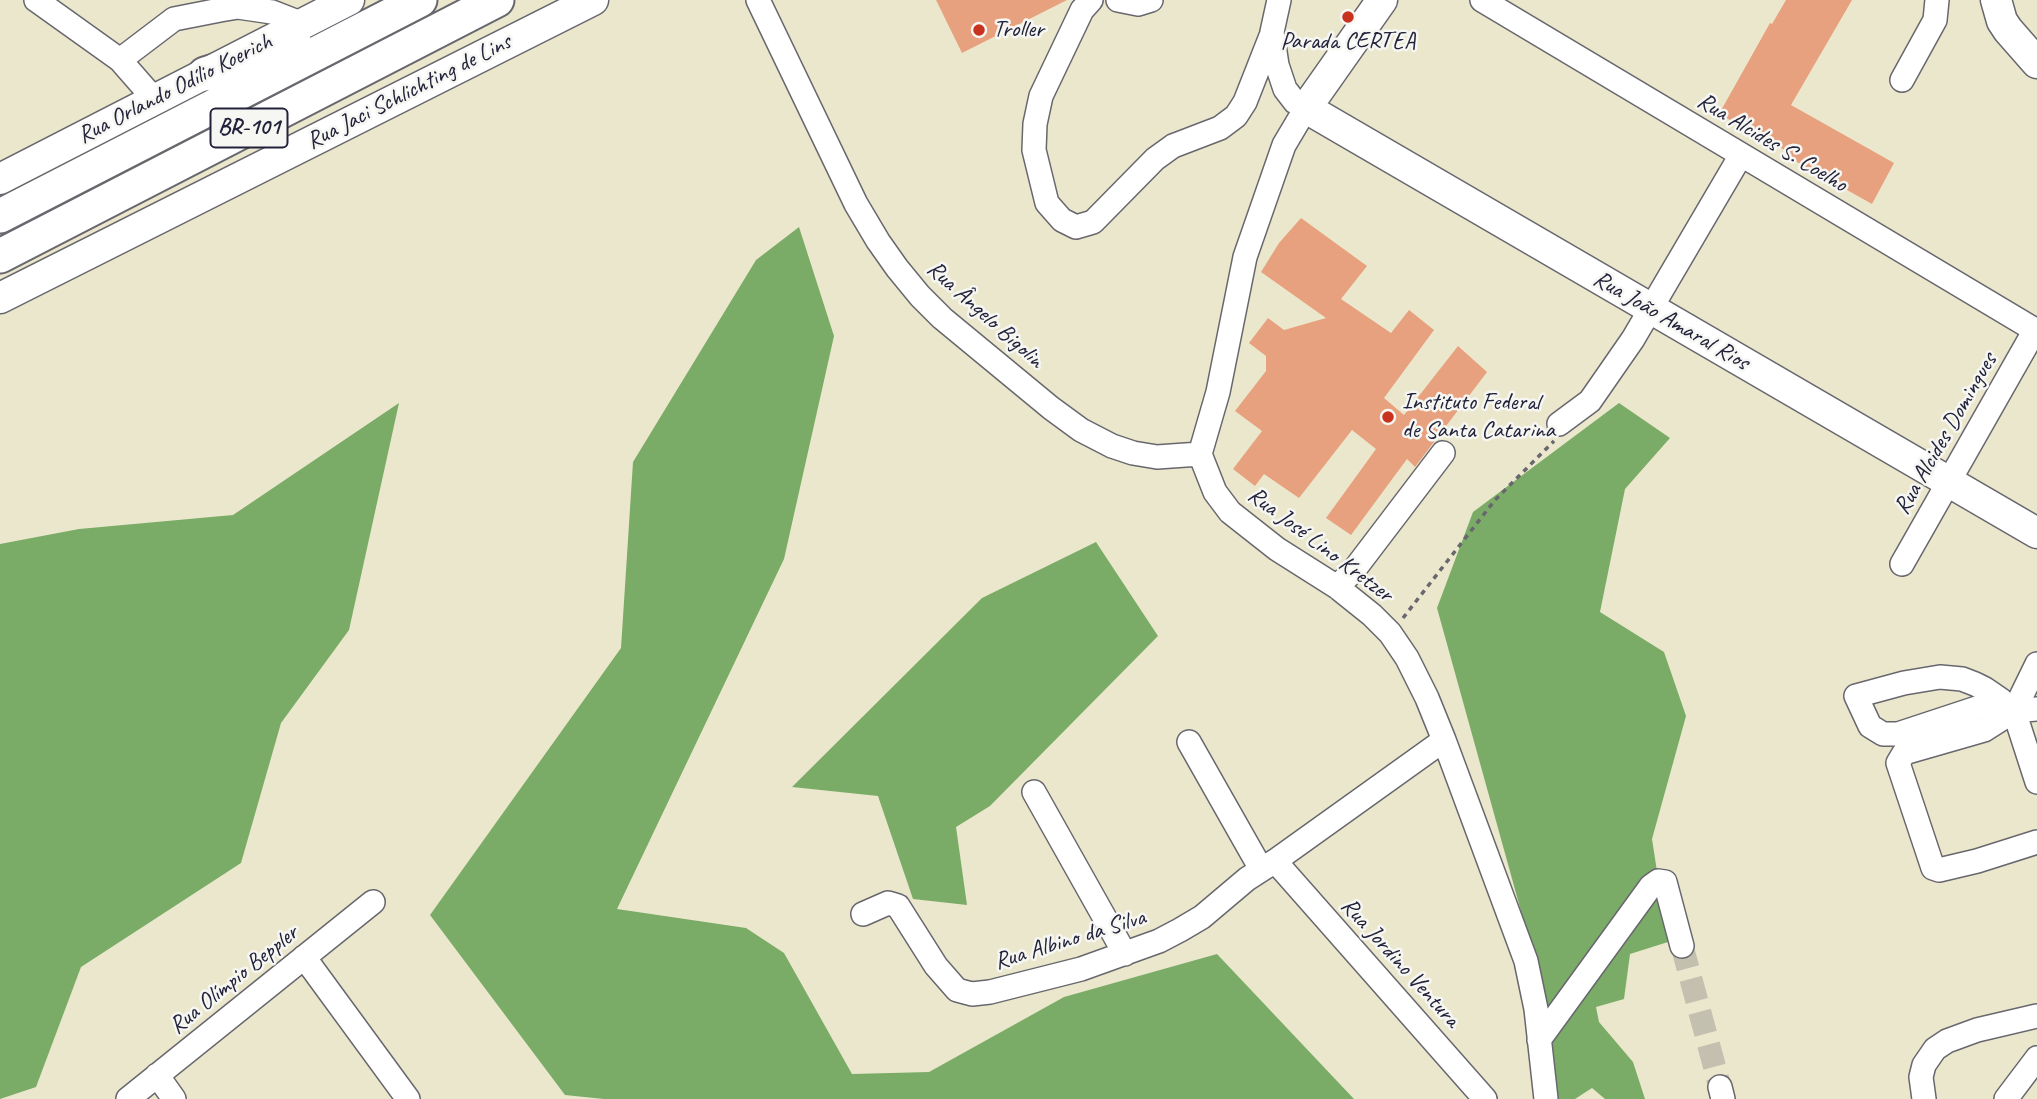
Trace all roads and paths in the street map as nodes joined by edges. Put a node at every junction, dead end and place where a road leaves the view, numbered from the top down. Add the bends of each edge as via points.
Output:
1 (36, 0) edge
2 (349, 0) edge
3 (420, 0) edge
4 (497, 0) edge
5 (593, 0) edge
6 (1091, 0) edge
7 (1118, 0) edge
8 (1151, 0) edge
9 (1279, 0) edge
10 (1382, 0) edge
11 (1482, 0) edge
12 (1937, 0) edge
13 (1996, 0) edge
14 (765, 6) edge
15 (379, 21) junction
16 (303, 24) junction
17 (1272, 32) junction
18 (120, 60) junction
19 (2037, 63) edge
20 (205, 74) junction
21 (1902, 80) dead end
22 (155, 100) junction
23 (1306, 108) junction
24 (1741, 155) junction
25 (0, 179) edge
26 (0, 216) edge
27 (0, 256) edge
28 (0, 298) edge
29 (1650, 308) junction
30 (2035, 330) joint
31 (1559, 424) joint
32 (1443, 453) dead end
33 (1200, 454) junction
34 (1949, 482) junction
35 (2037, 533) edge
36 (1902, 564) dead end
37 (1337, 587) junction
38 (1391, 634) junction
39 (2034, 680) edge
40 (2007, 706) junction
41 (2037, 709) edge
42 (1444, 740) junction
43 (1189, 742) dead end
44 (2037, 782) edge
45 (1034, 792) dead end
46 (2037, 842) edge
47 (1268, 865) junction
48 (373, 902) dead end
49 (863, 914) dead end
50 (1682, 946) tunnel mouth
51 (1125, 954) junction
52 (304, 957) junction
53 (2037, 1016) edge
54 (1539, 1040) junction
55 (2037, 1058) edge
56 (157, 1075) junction
57 (128, 1099) edge
58 (174, 1099) edge
59 (408, 1099) edge
60 (1485, 1099) edge
61 (1546, 1099) edge
62 (1924, 1099) edge
63 (2006, 1099) edge

1 - 18 street
2 - 16 main road, Rua Orlando Odílio Koerich
3 - 15 highway, BR-101
4 - 27 highway, BR-101
5 - 28 main road, Rua Jaci Schlichting de Lins
6 - 17 street via 1041,96 1035,124 1034,150 1047,204 1076,227 1094,222 1173,146 1220,128 1236,116
7 - 8 street via 1138,4
9 - 17 street
10 - 23 main road
11 - 24 street, Rua Alcides S. Coelho
12 - 21 street via 1934,20
13 - 19 main road via 2002,21
14 - 33 street, Rua Ângelo Bigolin via 856,204 897,268 934,310 1081,430 1133,453 1157,457
15 - 20 highway
15 - 26 highway, BR-101
16 - 18 street via 272,12 238,7 174,19
16 - 20 main road, Rua Orlando Odílio Koerich
17 - 23 street via 1285,89
18 - 22 street
20 - 22 main road, Rua Orlando Odílio Koerich
22 - 25 main road, Rua Orlando Odílio Koerich
23 - 29 main road, Rua João Amaral Rios
23 - 33 street via 1284,145 1245,257 1218,392
24 - 29 street
24 - 30 street, Rua Alcides S. Coelho
29 - 31 street via 1590,401
29 - 34 main road, Rua João Amaral Rios
30 - 34 street, Rua Alcides Domingues
31 - 38 path via 1553,442 1495,500
32 - 37 street
33 - 37 street, Rua José Lino Kretzer via 1215,492 1230,513
34 - 35 main road, Rua João Amaral Rios
34 - 36 street, Rua Alcides Domingues
37 - 38 street, Rua José Lino Kretzer
38 - 42 street, Rua José Lino Kretzer via 1412,667
39 - 40 street
40 - 40 street via 1975,684 1951,677 1856,695 1870,726 1883,734
40 - 41 street
40 - 44 street
40 - 46 street via 1983,730 1903,753 1898,763 1933,868 1977,861
42 - 47 street, Rua Albino da Silva
42 - 54 street, Rua José Lino Kretzer via 1526,961
43 - 47 street, Rua Jordino Ventura
45 - 51 street
47 - 51 street, Rua Albino da Silva via 1180,930
47 - 60 street, Rua Jordino Ventura
48 - 52 street, Rua Olímpio Beppler
49 - 51 street, Rua Albino da Silva via 888,903 898,905 936,966 957,990 972,994
50 - 54 street via 1665,882 1658,881
52 - 56 street, Rua Olímpio Beppler
52 - 59 street
53 - 62 street via 1977,1030 1935,1049 1921,1077
54 - 61 street, Rua José Lino Kretzer
55 - 63 street
56 - 57 street, Rua Olímpio Beppler
56 - 58 street

